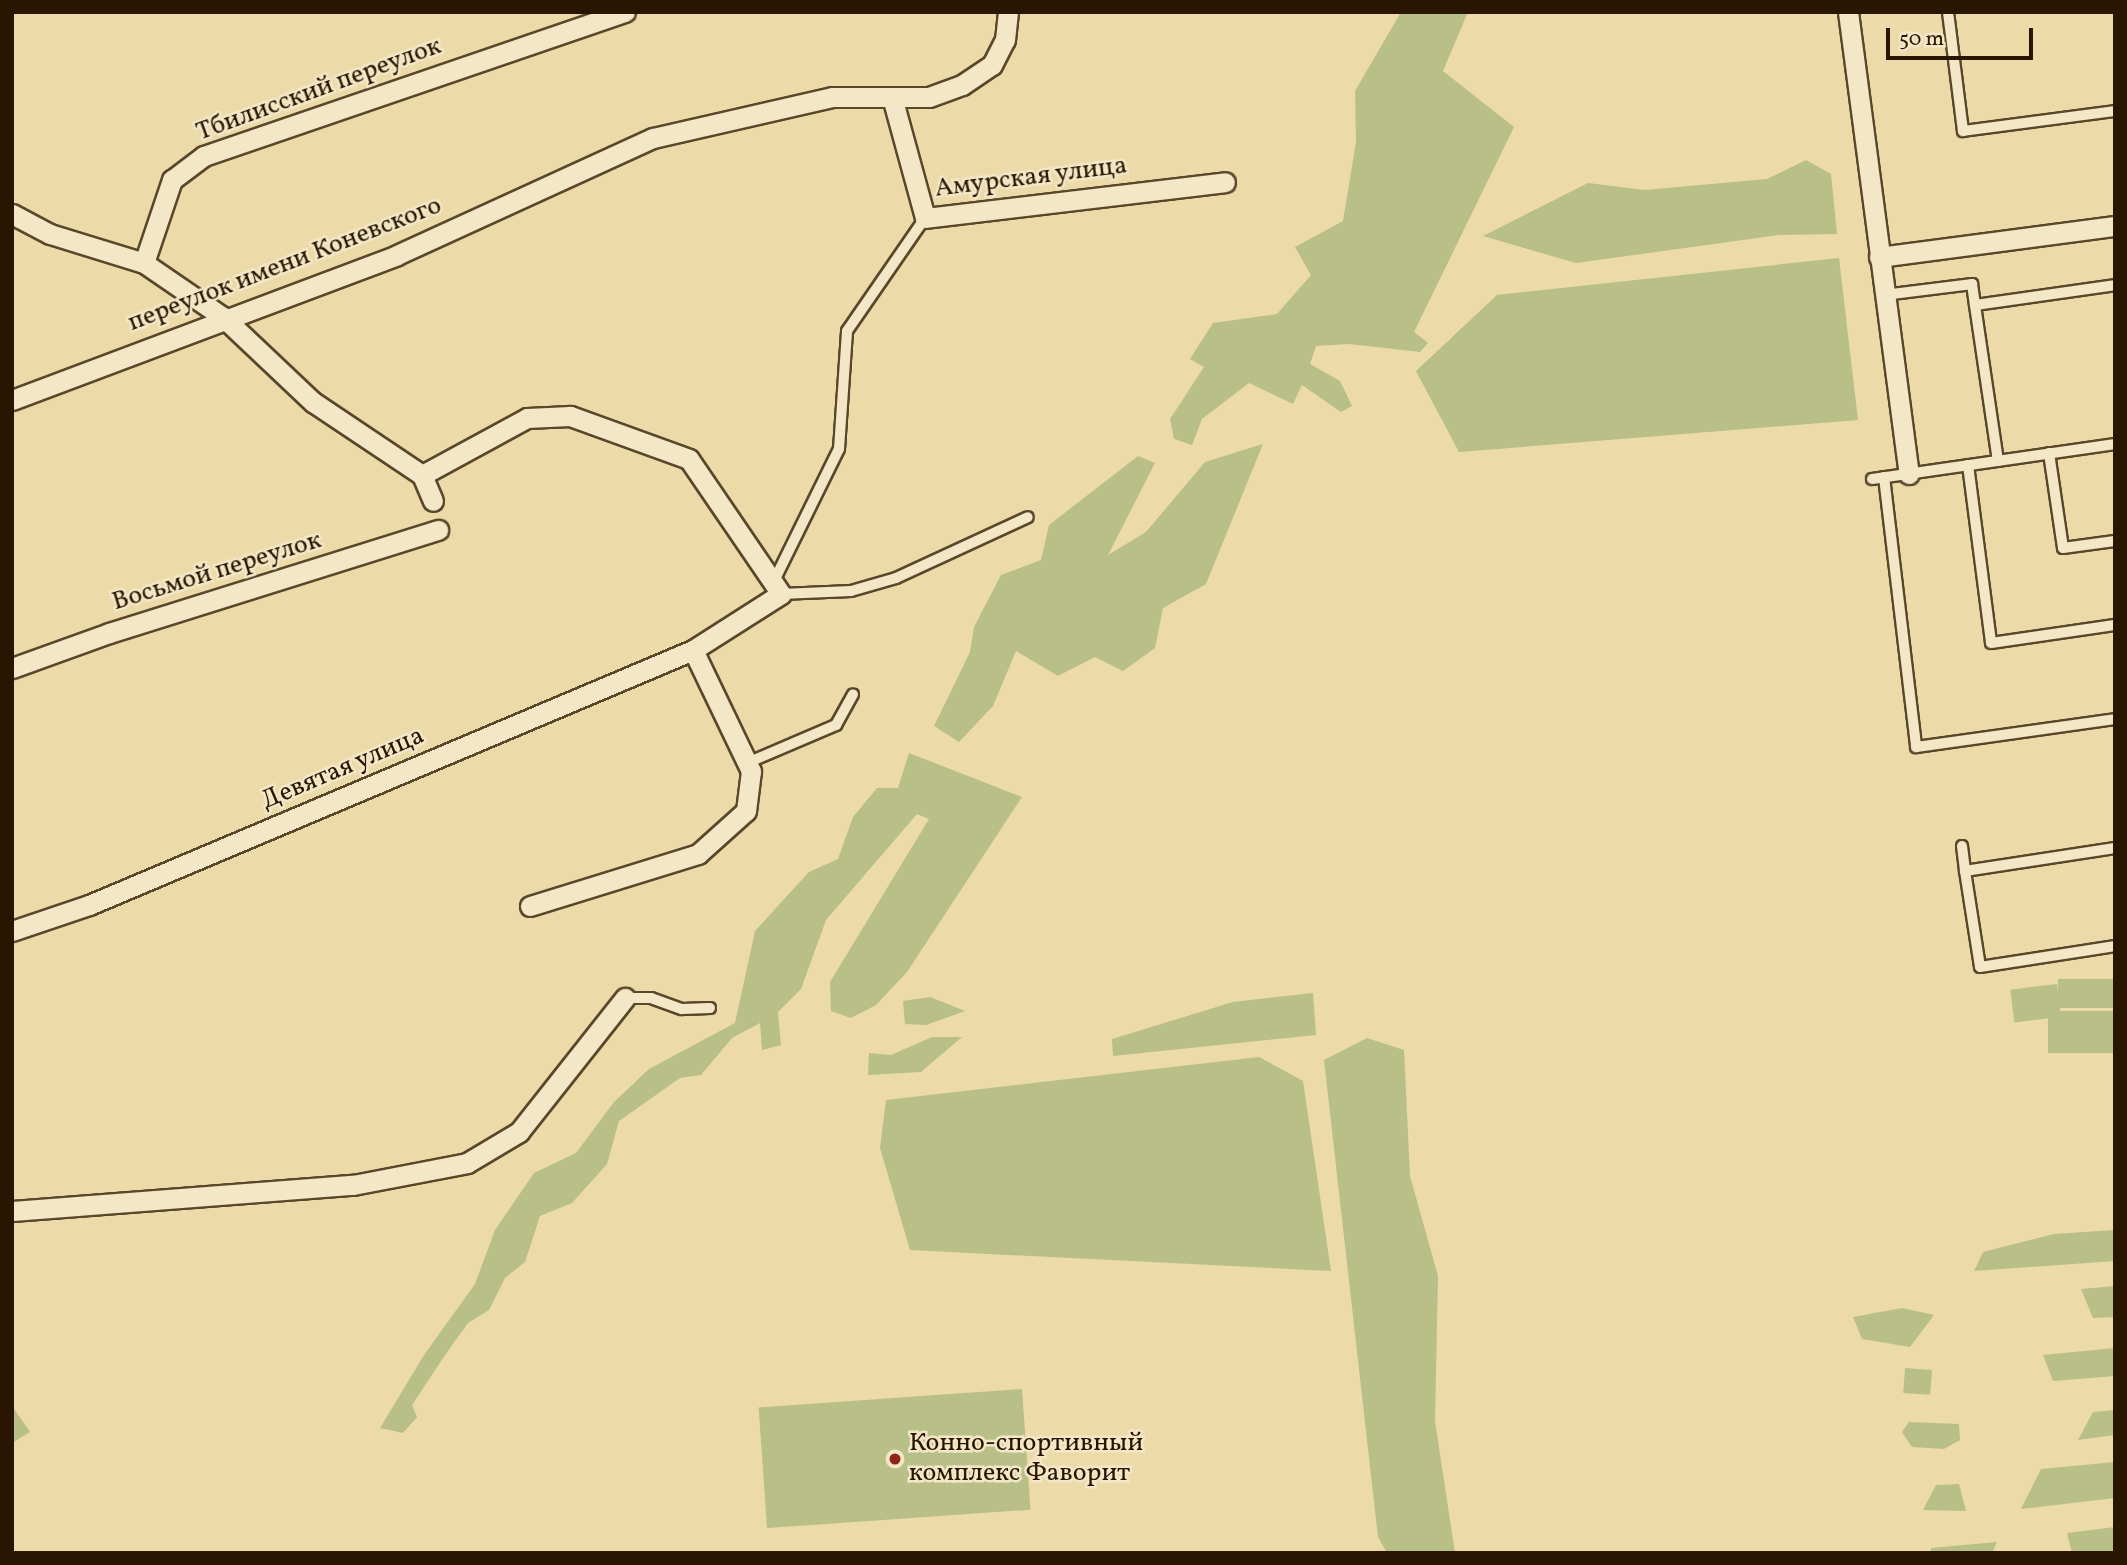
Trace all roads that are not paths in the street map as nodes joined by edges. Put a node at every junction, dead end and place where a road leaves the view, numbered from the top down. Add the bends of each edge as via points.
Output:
1 (625, 12) edge
2 (1008, 12) edge
3 (1848, 12) edge
4 (1948, 12) edge
5 (891, 97) junction
6 (2115, 111) edge
7 (1225, 182) dead end
8 (12, 215) edge
9 (925, 218) junction
10 (2115, 226) edge
11 (1879, 257) junction
12 (144, 263) junction
13 (2115, 285) edge
14 (1884, 295) junction
15 (1975, 305) junction
16 (223, 317) junction
17 (12, 400) edge
18 (2115, 444) edge
19 (2049, 453) junction
20 (1998, 461) junction
21 (1968, 465) junction
22 (1909, 474) junction
23 (422, 475) junction
24 (1884, 477) junction
25 (1872, 479) dead end
26 (433, 501) dead end
27 (1028, 517) dead end
28 (438, 530) dead end
29 (2115, 541) edge
30 (777, 588) junction
31 (2115, 625) edge
32 (693, 650) junction
33 (12, 668) edge
34 (853, 694) dead end
35 (2115, 719) edge
36 (747, 763) junction
37 (1962, 846) dead end
38 (2115, 848) edge
39 (1965, 871) junction
40 (530, 906) dead end
41 (12, 931) edge
42 (2115, 946) edge
43 (625, 998) joint
44 (710, 1008) dead end
45 (12, 1211) edge

1 - 12 street, Тбилисский переулок via 204,156 172,180
2 - 5 street, переулок имени Коневского via 1004,40 992,65 962,85 929,97
3 - 11 street
4 - 6 lane via 1963,131
5 - 9 street, Амурская улица
5 - 16 street, переулок имени Коневского via 832,97 653,138 397,255
7 - 9 street, Амурская улица
8 - 12 street via 50,234
9 - 30 lane via 847,331 839,449
10 - 11 street
11 - 14 street
12 - 16 street
13 - 15 lane
14 - 15 lane via 1972,284
14 - 22 street
15 - 20 lane
16 - 17 street, переулок имени Коневского
16 - 23 street via 313,402
18 - 19 lane
19 - 20 lane
19 - 29 lane via 2063,548
20 - 21 lane
21 - 22 lane
21 - 31 lane via 1991,643
22 - 24 lane
23 - 26 street
23 - 30 street via 527,418 570,416 689,459
24 - 25 lane
24 - 35 lane via 1916,747
27 - 30 lane via 896,578 851,591
28 - 33 street, Восьмой переулок
30 - 32 street, Девятая улица
32 - 36 street
32 - 41 street, Девятая улица via 89,905
34 - 36 lane via 836,725
36 - 40 street via 751,771 746,811 698,854
37 - 39 lane
38 - 39 lane
39 - 42 lane via 1980,967
43 - 44 lane via 651,998 682,1009
43 - 45 street via 519,1132 467,1163 353,1185

